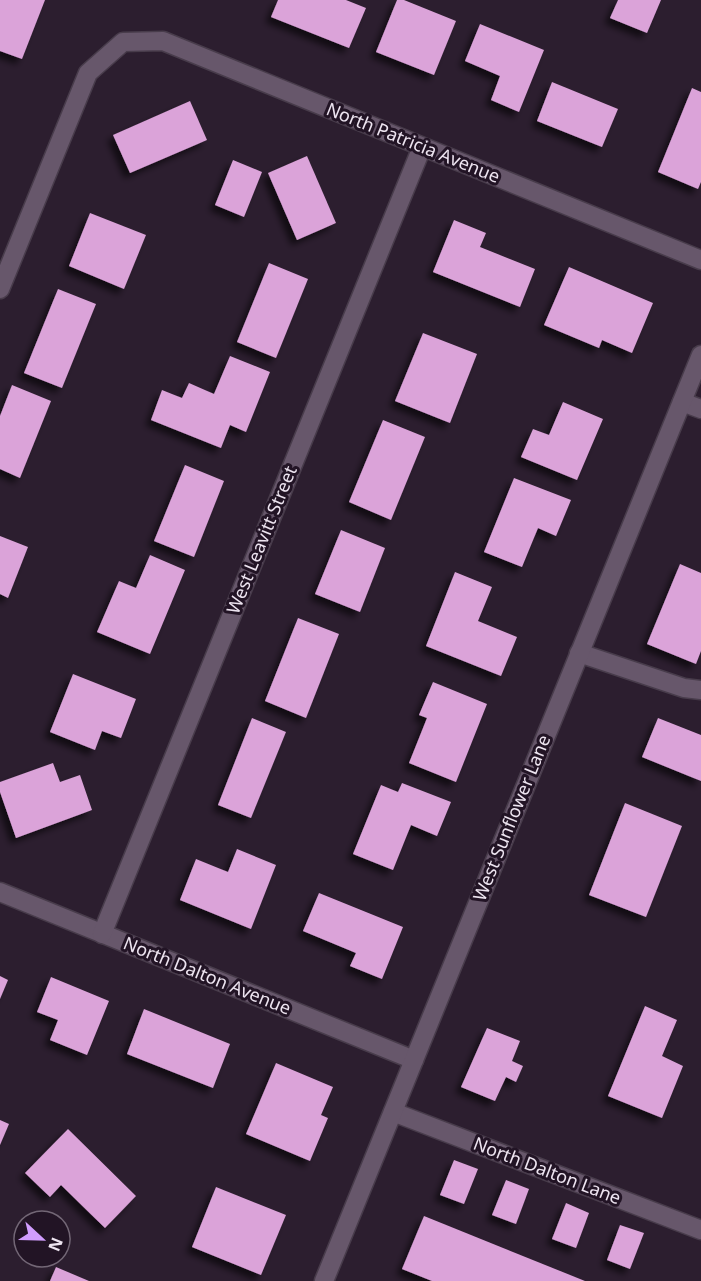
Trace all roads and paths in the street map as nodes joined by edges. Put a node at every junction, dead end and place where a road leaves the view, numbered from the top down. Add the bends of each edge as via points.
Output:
1 (422, 147) junction
2 (701, 260) edge
3 (0, 289) edge
4 (701, 355) edge
5 (682, 402) junction
6 (701, 409) edge
7 (579, 653) junction
8 (701, 690) edge
9 (0, 892) edge
10 (102, 934) junction
11 (414, 1060) junction
12 (393, 1112) junction
13 (701, 1230) edge
14 (324, 1281) edge

1 - 2 street, North Patricia Avenue
1 - 3 street, North Patricia Avenue via 163,41 123,42 88,73
1 - 10 street, West Leavitt Street
4 - 5 street, West Sunflower Lane
5 - 6 street
5 - 7 street, West Sunflower Lane
7 - 8 street via 684,688
7 - 11 street, West Sunflower Lane
9 - 10 street, North Dalton Avenue
10 - 11 street, North Dalton Avenue
11 - 12 street, West Sunflower Lane
12 - 13 street, North Dalton Lane
12 - 14 street, West Sunflower Lane

